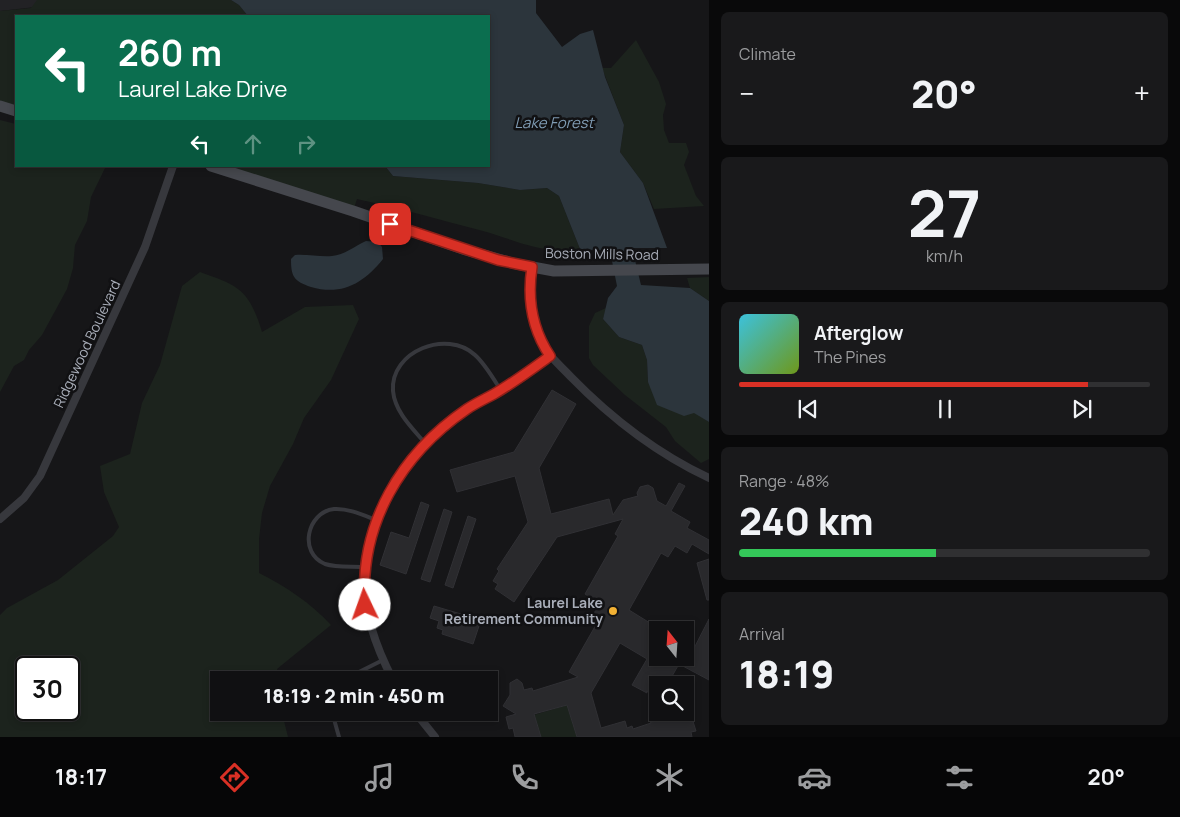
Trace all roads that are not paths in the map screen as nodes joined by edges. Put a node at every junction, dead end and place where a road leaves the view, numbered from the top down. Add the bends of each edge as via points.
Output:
1 (0, 106) edge
2 (15, 110) edge
3 (173, 167) edge
4 (214, 167) edge
5 (532, 267) junction
6 (709, 269) edge
7 (550, 356) junction
8 (501, 390) junction
9 (425, 443) junction
10 (709, 478) edge
11 (0, 519) edge
12 (376, 520) junction
13 (364, 567) junction
14 (383, 660) junction
15 (361, 671) edge
16 (389, 671) edge
17 (334, 721) edge
18 (421, 721) edge
19 (433, 736) edge
20 (338, 737) edge

1 - 2 street
3 - 11 street, Ridgewood Boulevard via 145,247 40,476 24,498
4 - 5 street, Boston Mills Road via 466,250
5 - 6 street, Boston Mills Road via 554,271
5 - 7 street via 531,307 541,343
7 - 8 street
7 - 10 street via 628,430 668,457
8 - 9 street via 467,409
8 - 9 lane via 482,363 465,348 433,345 409,356 396,377 394,399 405,419
9 - 12 street via 390,491
12 - 13 street
12 - 13 lane via 332,509 319,516 310,531 310,547 320,561 333,566
13 - 14 street via 366,611
14 - 15 lane
14 - 16 street
17 - 20 lane
18 - 19 street

